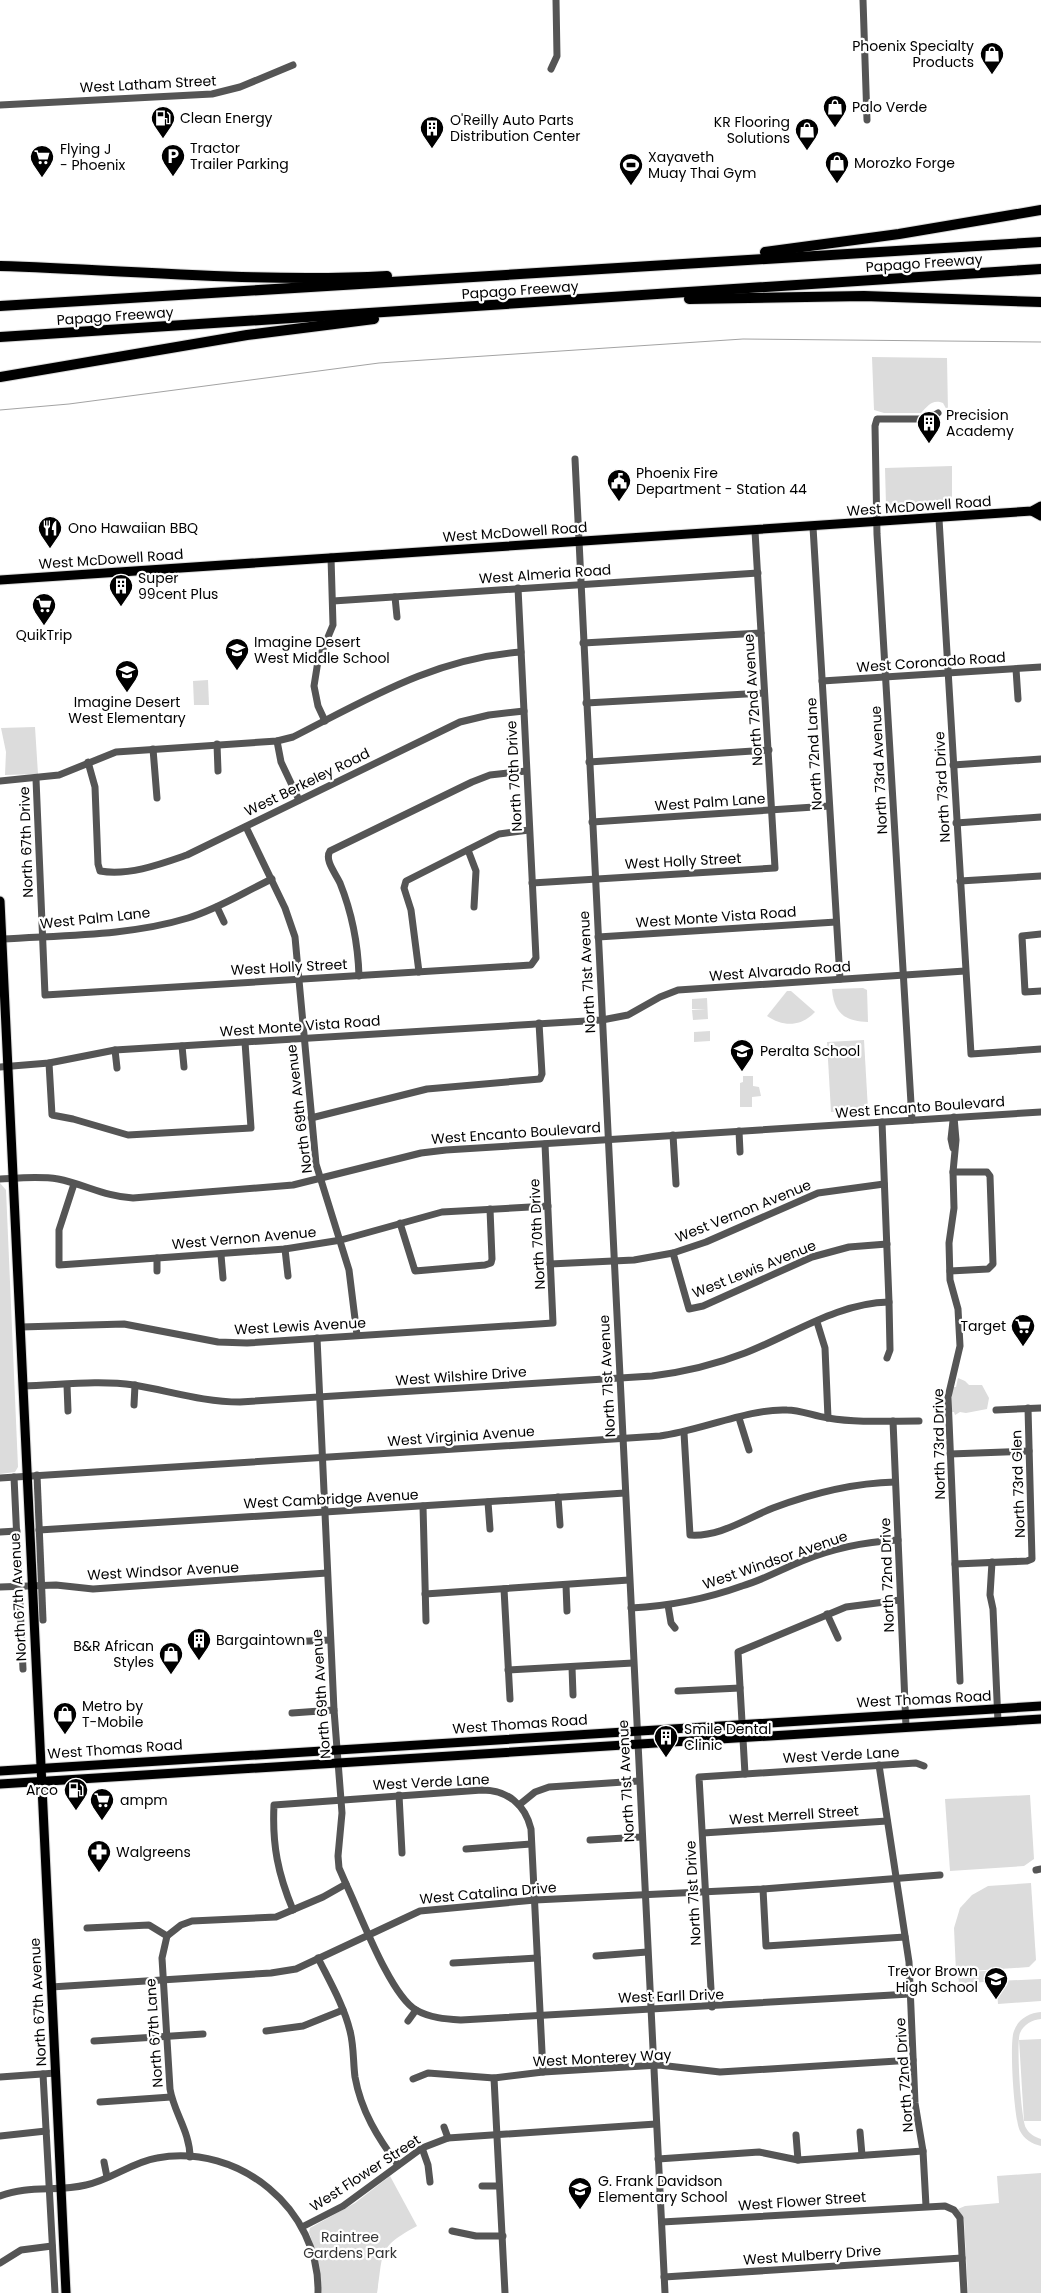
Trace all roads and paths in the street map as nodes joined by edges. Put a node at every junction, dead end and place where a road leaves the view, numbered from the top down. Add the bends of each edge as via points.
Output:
1 (556, 0) edge
2 (863, 0) edge
3 (294, 65) dead end
4 (551, 68) dead end
5 (0, 104) edge
6 (867, 120) dead end
7 (1041, 210) edge
8 (1041, 242) edge
9 (667, 265) junction
10 (0, 266) edge
11 (1041, 269) edge
12 (508, 275) junction
13 (604, 298) junction
14 (1041, 302) edge
15 (0, 306) edge
16 (441, 309) junction
17 (0, 337) edge
18 (0, 377) edge
19 (938, 413) dead end
20 (575, 458) dead end
21 (1041, 506) edge
22 (1032, 511) junction
23 (1041, 516) edge
24 (939, 519) junction
25 (877, 523) junction
26 (812, 527) junction
27 (754, 531) junction
28 (579, 542) junction
29 (331, 557) junction
30 (758, 573) junction
31 (0, 580) edge
32 (581, 584) junction
33 (518, 588) junction
34 (395, 597) junction
35 (333, 600) junction
36 (397, 617) dead end
37 (761, 633) junction
38 (583, 643) junction
39 (521, 652) junction
40 (1041, 667) edge
41 (1016, 669) junction
42 (948, 673) junction
43 (886, 677) junction
44 (822, 681) junction
45 (764, 693) junction
46 (1018, 699) dead end
47 (586, 703) junction
48 (524, 712) junction
49 (325, 721) junction
50 (277, 741) junction
51 (217, 744) junction
52 (154, 749) junction
53 (769, 750) junction
54 (1041, 759) edge
55 (88, 762) junction
56 (589, 762) junction
57 (953, 765) junction
58 (218, 770) dead end
59 (526, 771) junction
60 (36, 779) junction
61 (0, 781) edge
62 (157, 798) dead end
63 (299, 800) junction
64 (829, 806) junction
65 (772, 810) junction
66 (1041, 817) edge
67 (592, 822) junction
68 (956, 823) junction
69 (246, 827) junction
70 (529, 830) junction
71 (468, 850) junction
72 (775, 868) joint
73 (1041, 876) edge
74 (272, 879) junction
75 (595, 879) junction
76 (960, 881) junction
77 (532, 883) junction
78 (0, 900) edge
79 (217, 907) junction
80 (474, 907) dead end
81 (224, 922) dead end
82 (836, 922) junction
83 (1041, 934) edge
84 (42, 936) junction
85 (598, 937) junction
86 (2, 939) junction
87 (534, 962) joint
88 (965, 971) junction
89 (419, 972) junction
90 (903, 975) junction
91 (359, 976) junction
92 (300, 979) junction
93 (840, 980) junction
94 (1041, 991) edge
95 (45, 994) joint
96 (602, 1020) junction
97 (539, 1023) junction
98 (304, 1039) junction
99 (245, 1042) junction
100 (182, 1046) junction
101 (1041, 1049) edge
102 (115, 1050) junction
103 (49, 1063) junction
104 (4, 1067) edge
105 (184, 1067) dead end
106 (117, 1068) dead end
107 (1041, 1112) edge
108 (954, 1117) junction
109 (311, 1118) junction
110 (912, 1120) junction
111 (882, 1122) junction
112 (738, 1131) junction
113 (673, 1135) junction
114 (607, 1139) junction
115 (545, 1144) junction
116 (740, 1152) dead end
117 (953, 1172) junction
118 (14, 1178) junction
119 (0, 1179) edge
120 (320, 1180) junction
121 (74, 1184) junction
122 (676, 1184) dead end
123 (884, 1184) junction
124 (548, 1206) junction
125 (490, 1209) junction
126 (400, 1223) junction
127 (341, 1240) junction
128 (887, 1244) junction
129 (285, 1249) junction
130 (673, 1254) junction
131 (221, 1255) junction
132 (157, 1258) junction
133 (614, 1261) junction
134 (550, 1264) junction
135 (157, 1271) dead end
136 (950, 1271) junction
137 (288, 1276) dead end
138 (223, 1278) dead end
139 (889, 1302) junction
140 (816, 1322) junction
141 (553, 1323) joint
142 (21, 1327) junction
143 (357, 1335) junction
144 (317, 1338) junction
145 (887, 1358) dead end
146 (619, 1378) junction
147 (67, 1385) junction
148 (134, 1385) junction
149 (23, 1386) junction
150 (320, 1398) junction
151 (134, 1405) dead end
152 (1028, 1408) junction
153 (1041, 1408) edge
154 (996, 1410) dead end
155 (68, 1411) dead end
156 (739, 1418) junction
157 (828, 1418) junction
158 (893, 1421) junction
159 (919, 1421) dead end
160 (684, 1433) junction
161 (622, 1438) junction
162 (749, 1450) dead end
163 (1029, 1451) junction
164 (950, 1454) junction
165 (324, 1457) junction
166 (37, 1475) junction
167 (26, 1476) junction
168 (14, 1477) junction
169 (0, 1478) edge
170 (896, 1482) junction
171 (625, 1493) junction
172 (558, 1497) junction
173 (488, 1502) junction
174 (423, 1506) junction
175 (326, 1512) junction
176 (560, 1525) dead end
177 (490, 1529) dead end
178 (39, 1530) junction
179 (17, 1531) junction
180 (0, 1532) edge
181 (898, 1540) junction
182 (992, 1562) junction
183 (955, 1564) junction
184 (327, 1573) junction
185 (629, 1580) junction
186 (32, 1585) junction
187 (41, 1585) junction
188 (566, 1585) junction
189 (19, 1586) junction
190 (0, 1587) edge
191 (504, 1589) junction
192 (425, 1594) junction
193 (900, 1600) junction
194 (668, 1605) junction
195 (631, 1608) junction
196 (567, 1611) dead end
197 (827, 1614) junction
198 (43, 1620) dead end
199 (426, 1621) dead end
200 (675, 1628) dead end
201 (838, 1638) dead end
202 (330, 1640) junction
203 (289, 1642) dead end
204 (633, 1663) junction
205 (572, 1666) junction
206 (24, 1669) dead end
207 (508, 1670) junction
208 (960, 1680) dead end
209 (740, 1688) junction
210 (678, 1691) dead end
211 (573, 1695) dead end
212 (510, 1699) dead end
213 (1041, 1706) edge
214 (998, 1709) junction
215 (334, 1710) junction
216 (292, 1712) dead end
217 (905, 1714) junction
218 (1041, 1719) edge
219 (998, 1722) junction
220 (742, 1724) junction
221 (906, 1727) junction
222 (636, 1731) junction
223 (742, 1736) junction
224 (472, 1741) junction
225 (637, 1743) junction
226 (374, 1747) junction
227 (337, 1750) junction
228 (473, 1754) junction
229 (375, 1760) junction
230 (338, 1762) junction
231 (879, 1765) junction
232 (924, 1766) dead end
233 (40, 1768) junction
234 (0, 1771) edge
235 (745, 1774) junction
236 (699, 1777) joint
237 (41, 1781) junction
238 (639, 1781) junction
239 (0, 1784) edge
240 (399, 1796) junction
241 (341, 1799) junction
242 (519, 1805) junction
243 (887, 1821) junction
244 (703, 1833) junction
245 (642, 1837) junction
246 (590, 1840) dead end
247 (532, 1844) junction
248 (466, 1849) dead end
249 (402, 1853) dead end
250 (940, 1875) dead end
251 (896, 1880) junction
252 (346, 1884) junction
253 (763, 1889) junction
254 (706, 1891) junction
255 (644, 1895) junction
256 (535, 1900) junction
257 (293, 1910) junction
258 (87, 1928) dead end
259 (370, 1934) junction
260 (167, 1936) junction
261 (905, 1937) junction
262 (647, 1952) junction
263 (596, 1956) dead end
264 (318, 1958) junction
265 (537, 1958) junction
266 (452, 1963) dead end
267 (163, 1980) junction
268 (51, 1987) junction
269 (910, 1994) junction
270 (712, 2007) junction
271 (343, 2010) junction
272 (416, 2010) junction
273 (651, 2010) junction
274 (540, 2014) junction
275 (432, 2016) joint
276 (408, 2020) dead end
277 (266, 2031) dead end
278 (203, 2034) dead end
279 (167, 2036) junction
280 (94, 2041) dead end
281 (913, 2060) junction
282 (653, 2066) junction
283 (543, 2072) junction
284 (56, 2073) junction
285 (43, 2074) junction
286 (0, 2077) edge
287 (494, 2078) junction
288 (413, 2079) dead end
289 (171, 2097) junction
290 (100, 2102) dead end
291 (656, 2124) junction
292 (444, 2127) dead end
293 (46, 2131) junction
294 (860, 2132) dead end
295 (496, 2134) junction
296 (796, 2135) dead end
297 (0, 2136) edge
298 (448, 2138) junction
299 (422, 2148) junction
300 (923, 2151) junction
301 (862, 2155) junction
302 (190, 2157) junction
303 (658, 2159) junction
304 (798, 2160) junction
305 (104, 2162) dead end
306 (398, 2165) junction
307 (107, 2177) junction
308 (430, 2182) dead end
309 (482, 2186) dead end
310 (500, 2186) junction
311 (49, 2188) junction
312 (61, 2188) junction
313 (0, 2196) edge
314 (926, 2206) junction
315 (662, 2222) junction
316 (302, 2228) junction
317 (452, 2231) dead end
318 (503, 2236) junction
319 (52, 2246) junction
320 (962, 2258) junction
321 (0, 2263) edge
322 (664, 2278) junction
323 (55, 2293) edge
324 (66, 2293) edge
325 (318, 2293) edge
326 (505, 2293) edge
327 (665, 2293) edge
328 (964, 2293) edge

1 - 4 street via 556,56
2 - 6 street
3 - 5 street, West Latham Street via 240,87 212,94
7 - 9 highway via 830,244
8 - 9 highway, Papago Freeway
9 - 12 highway, Papago Freeway
10 - 12 highway via 228,277 334,278 436,273
11 - 13 highway, Papago Freeway
12 - 15 highway, Papago Freeway
13 - 14 highway via 864,296
13 - 16 highway, Papago Freeway
16 - 17 highway, Papago Freeway
16 - 18 highway via 247,335
19 - 25 street, North 73rd Avenue via 928,419 877,419
20 - 28 street, North 71st Avenue
21 - 22 main road, West McDowell Road
22 - 23 main road
22 - 24 main road, West McDowell Road
24 - 25 main road, West McDowell Road
24 - 42 street, North 73rd Drive
25 - 26 main road, West McDowell Road
25 - 43 street, North 73rd Avenue
26 - 27 main road, West McDowell Road
26 - 44 street, North 72nd Lane
27 - 28 main road, West McDowell Road
27 - 30 street, North 72nd Avenue
28 - 29 main road, West McDowell Road
28 - 32 street, North 71st Avenue
29 - 31 main road, West McDowell Road
29 - 35 street
30 - 32 street, West Almeria Road
30 - 37 street, North 72nd Avenue
32 - 33 street, West Almeria Road
32 - 38 street, North 71st Avenue
33 - 34 street, West Almeria Road
33 - 39 street, North 70th Drive
34 - 35 street, West Almeria Road
34 - 36 street
35 - 49 street via 333,625 314,677 315,697
37 - 38 street
37 - 45 street, North 72nd Avenue
38 - 47 street, North 71st Avenue
39 - 48 street, North 70th Drive
39 - 49 street via 471,658 436,668
40 - 41 street, West Coronado Road
41 - 42 street, West Coronado Road
41 - 46 street
42 - 43 street, West Coronado Road
42 - 57 street, North 73rd Drive
43 - 44 street, West Coronado Road
43 - 90 street, North 73rd Avenue
44 - 64 street, North 72nd Lane
45 - 47 street
45 - 53 street, North 72nd Avenue
47 - 56 street, North 71st Avenue
48 - 59 street, North 70th Drive
48 - 63 street, West Berkeley Road via 460,722
49 - 50 street
50 - 51 street
50 - 63 street via 281,762
51 - 52 street
51 - 58 street
52 - 55 street via 116,752
52 - 62 street
53 - 56 street
53 - 65 street, North 72nd Avenue
54 - 57 street
55 - 60 street via 58,775
55 - 69 street, West Berkeley Road via 95,787 100,871 124,871 170,861
56 - 67 street, North 71st Avenue
57 - 68 street, North 73rd Drive
59 - 70 street, North 70th Drive
59 - 91 street via 496,774 472,782 328,854 355,935
60 - 61 street
60 - 84 street, North 67th Drive
63 - 69 street, West Berkeley Road
64 - 65 street, West Palm Lane
64 - 82 street, North 72nd Lane
65 - 67 street, West Palm Lane
65 - 72 street, North 72nd Avenue
66 - 68 street
67 - 75 street, North 71st Avenue
68 - 76 street, North 73rd Drive
69 - 74 street, North 69th Avenue
70 - 71 street via 499,834
70 - 77 street, North 70th Drive
71 - 80 street via 476,871
71 - 89 street via 404,884 415,933
72 - 75 street, West Holly Street
73 - 76 street
74 - 79 street, West Palm Lane
74 - 92 street, North 69th Avenue via 295,936
75 - 77 street, West Holly Street
75 - 85 street, North 71st Avenue
76 - 88 street, North 73rd Drive
77 - 87 street, North 70th Drive
78 - 86 main road, North 67th Avenue
79 - 81 street
79 - 84 street, West Palm Lane via 135,930
82 - 85 street, West Monte Vista Road
82 - 93 street, North 72nd Lane
83 - 94 street via 1022,936 1025,992
84 - 86 street, West Palm Lane
84 - 95 street, North 67th Drive
85 - 96 street, North 71st Avenue
86 - 104 main road, North 67th Avenue
87 - 89 street, West Holly Street via 530,965
88 - 90 street, West Alvarado Road
88 - 101 street, North 73rd Drive via 971,1054
89 - 91 street, West Holly Street
90 - 93 street, West Alvarado Road
90 - 110 street, North 73rd Avenue
91 - 92 street, West Holly Street
92 - 95 street, West Holly Street
92 - 98 street, North 69th Avenue
93 - 96 street, West Alvarado Road via 678,990 628,1015
96 - 97 street, West Monte Vista Road
96 - 114 street, North 71st Avenue
97 - 98 street, West Monte Vista Road
97 - 109 street via 540,1079 427,1089
98 - 99 street, West Monte Vista Road
98 - 109 street, North 69th Avenue
99 - 100 street, West Monte Vista Road
99 - 103 street via 250,1128 128,1136 52,1115
100 - 102 street, West Monte Vista Road
100 - 105 street
102 - 103 street, West Monte Vista Road
102 - 106 street
103 - 104 street, West Monte Vista Road
104 - 118 main road, North 67th Avenue
107 - 108 street, West Encanto Boulevard
108 - 110 street, West Encanto Boulevard
108 - 117 street, North 73rd Drive
109 - 120 street, North 69th Avenue
110 - 111 street, West Encanto Boulevard
111 - 112 street, West Encanto Boulevard
111 - 123 street
112 - 113 street, West Encanto Boulevard
112 - 116 street
113 - 114 street, West Encanto Boulevard
113 - 122 street
114 - 115 street, West Encanto Boulevard
114 - 133 street, North 71st Avenue
115 - 120 street, West Encanto Boulevard via 420,1153
115 - 124 street, North 70th Drive
117 - 136 street, North 73rd Drive
117 - 136 street via 987,1172 990,1176 992,1267
118 - 119 street, West Encanto Boulevard
118 - 121 street, West Encanto Boulevard via 38,1177
118 - 142 main road, North 67th Avenue
120 - 121 street, West Encanto Boulevard via 272,1188 133,1198 111,1196
120 - 127 street, North 69th Avenue
121 - 132 street, West Vernon Avenue via 59,1230 59,1266
123 - 128 street
123 - 130 street, West Vernon Avenue via 818,1193
124 - 125 street, West Vernon Avenue
124 - 134 street, North 70th Drive
125 - 126 street, West Vernon Avenue via 442,1212
125 - 126 street via 490,1263 415,1271
126 - 127 street, West Vernon Avenue
127 - 129 street, West Vernon Avenue
127 - 143 street, North 69th Avenue via 354,1296
128 - 130 street, West Lewis Avenue via 850,1247 812,1257 711,1303 688,1309
128 - 139 street
129 - 131 street, West Vernon Avenue
129 - 137 street
130 - 133 street, West Vernon Avenue
131 - 132 street, West Vernon Avenue
131 - 138 street
132 - 135 street
133 - 134 street, West Vernon Avenue
133 - 146 street, North 71st Avenue
134 - 141 street, North 70th Drive
136 - 164 street, North 73rd Drive via 958,1309 960,1346 948,1387
139 - 140 street, West Wilshire Drive via 861,1304
139 - 145 street via 890,1350
140 - 146 street, West Wilshire Drive via 708,1366 678,1373
140 - 157 street via 825,1348
141 - 143 street, West Lewis Avenue
142 - 144 street, West Lewis Avenue via 124,1324 218,1342 241,1343
142 - 149 main road, North 67th Avenue
143 - 144 street, West Lewis Avenue
144 - 150 street, North 69th Avenue
146 - 150 street, West Wilshire Drive
146 - 161 street, North 71st Avenue
147 - 148 street, West Wilshire Drive via 108,1382
147 - 149 street, West Wilshire Drive
147 - 155 street
148 - 150 street, West Wilshire Drive via 220,1402
148 - 151 street
149 - 167 main road, North 67th Avenue
150 - 165 street, North 69th Avenue
152 - 153 street
152 - 154 street
152 - 163 street, North 73rd Glen
156 - 157 street, West Virginia Avenue via 787,1410
156 - 160 street, West Virginia Avenue
156 - 162 street
157 - 158 street, West Virginia Avenue
158 - 159 street, West Virginia Avenue
158 - 170 street, North 72nd Drive
160 - 161 street, West Virginia Avenue
160 - 170 street via 690,1535 713,1534 772,1509 844,1486
161 - 165 street, West Virginia Avenue
161 - 171 street, North 71st Avenue
163 - 164 street
163 - 182 street, North 73rd Glen via 1032,1559 1027,1562
164 - 183 street, North 73rd Drive
165 - 166 street, West Virginia Avenue
165 - 175 street, North 69th Avenue
166 - 167 street, West Virginia Avenue
166 - 178 street, North 67th Avenue
167 - 168 street, West Virginia Avenue
167 - 186 main road, North 67th Avenue
168 - 169 street, West Virginia Avenue
168 - 179 street, North 67th Avenue
170 - 181 street, North 72nd Drive
171 - 172 street, West Cambridge Avenue
171 - 185 street, North 71st Avenue
172 - 173 street, West Cambridge Avenue
172 - 176 street
173 - 174 street, West Cambridge Avenue
173 - 177 street
174 - 175 street, West Cambridge Avenue
174 - 192 street
175 - 178 street, West Cambridge Avenue
175 - 184 street, North 69th Avenue
178 - 187 street, North 67th Avenue
179 - 180 street
179 - 189 street, North 67th Avenue
181 - 193 street, North 72nd Drive
181 - 194 street, West Windsor Avenue via 846,1546 744,1586
182 - 183 street
182 - 214 street
183 - 208 street, North 73rd Drive
184 - 187 street, West Windsor Avenue via 93,1589
184 - 202 street, North 69th Avenue
185 - 188 street
185 - 195 street, North 71st Avenue
186 - 187 street, West Windsor Avenue
186 - 189 street, West Windsor Avenue
186 - 233 main road, North 67th Avenue
187 - 198 street, North 67th Avenue
188 - 191 street
188 - 196 street
189 - 190 street, West Windsor Avenue
189 - 206 street, North 67th Avenue
191 - 192 street
191 - 207 street
192 - 199 street
193 - 197 street via 846,1606
193 - 217 street, North 72nd Drive
194 - 195 street, West Windsor Avenue
194 - 200 street
195 - 204 street, North 71st Avenue
197 - 201 street
197 - 209 street via 738,1652
202 - 203 street
202 - 215 street, North 69th Avenue
204 - 205 street
204 - 222 street, North 71st Avenue
205 - 207 street
205 - 211 street
207 - 212 street
209 - 210 street
209 - 220 street
213 - 214 main road, West Thomas Road
214 - 217 main road, West Thomas Road
214 - 219 street
215 - 216 street
215 - 227 street, North 69th Avenue
217 - 220 main road, West Thomas Road
217 - 221 street, North 72nd Drive
218 - 219 main road, West Thomas Road
219 - 221 main road, West Thomas Road
220 - 222 main road, West Thomas Road
220 - 223 street
221 - 223 main road, West Thomas Road
222 - 224 main road, West Thomas Road
222 - 225 street, North 71st Avenue
223 - 225 main road, West Thomas Road
223 - 235 street
224 - 226 main road, West Thomas Road
224 - 228 main road
225 - 228 main road, West Thomas Road
225 - 238 street, North 71st Avenue
226 - 227 main road, West Thomas Road
226 - 229 main road
227 - 230 street, North 69th Avenue
227 - 233 main road, West Thomas Road
228 - 229 main road, West Thomas Road
229 - 230 main road, West Thomas Road
230 - 237 main road, West Thomas Road
230 - 241 street, North 69th Avenue
231 - 232 street, West Verde Lane via 916,1763
231 - 235 street, West Verde Lane
231 - 243 street, North 72nd Drive
233 - 234 main road, West Thomas Road
233 - 237 main road, North 67th Avenue
235 - 236 street, West Verde Lane
236 - 244 street, North 71st Drive
237 - 239 main road, West Thomas Road
237 - 268 main road, North 67th Avenue
238 - 242 street via 549,1787 535,1792
238 - 245 street, North 71st Avenue
240 - 241 street, West Verde Lane
240 - 242 street, West Verde Lane via 489,1790 503,1793
240 - 249 street
241 - 252 street, North 69th Avenue via 338,1856
241 - 257 street, West Verde Lane via 274,1805 276,1859
242 - 247 street via 529,1821
243 - 244 street, West Merrell Street
243 - 251 street, North 72nd Drive
244 - 254 street, North 71st Drive
245 - 246 street
245 - 255 street, North 71st Avenue
247 - 248 street
247 - 256 street
250 - 251 street, West Catalina Drive
251 - 253 street, West Catalina Drive
251 - 261 street, North 72nd Drive
252 - 257 street
252 - 259 street, North 69th Avenue
253 - 254 street, West Catalina Drive
253 - 261 street via 766,1946
254 - 255 street, West Catalina Drive
254 - 270 street, North 71st Drive
255 - 256 street, West Catalina Drive
255 - 262 street, North 71st Avenue
256 - 259 street, West Catalina Drive via 420,1911
256 - 265 street
257 - 260 street via 276,1917 192,1921
258 - 260 street via 149,1925
259 - 264 street, West Catalina Drive
259 - 272 street, North 69th Avenue via 396,1987
260 - 267 street, North 67th Lane via 162,1951
261 - 269 street, North 72nd Drive
262 - 263 street
262 - 273 street, North 71st Avenue
264 - 267 street, West Catalina Drive via 296,1969 271,1973
264 - 271 street
265 - 266 street
265 - 274 street
267 - 268 street, West Catalina Drive
267 - 279 street, North 67th Lane
268 - 284 main road, North 67th Avenue
269 - 270 street, West Earll Drive
269 - 281 street, North 72nd Drive
270 - 273 street, West Earll Drive
271 - 277 street via 303,2026
271 - 306 street via 352,2036 361,2100 377,2136
272 - 275 street, North 69th Avenue
272 - 276 street
273 - 274 street, West Earll Drive
273 - 282 street, North 71st Avenue
274 - 275 street, West Earll Drive via 461,2020
274 - 283 street
278 - 279 street
279 - 280 street
279 - 289 street, North 67th Lane
281 - 282 street, West Monterey Way via 720,2072 673,2065
281 - 300 street, North 72nd Drive via 915,2103
282 - 283 street, West Monterey Way
282 - 291 street, North 71st Avenue
283 - 287 street, West Monterey Way
284 - 285 street
284 - 312 main road, North 67th Avenue
285 - 286 street
285 - 293 street, North 67th Avenue
287 - 288 street, West Monterey Way via 428,2073
287 - 295 street
289 - 290 street
289 - 302 street, North 67th Lane via 188,2138
291 - 295 street, West Flower Street
291 - 303 street, North 71st Avenue
292 - 298 street
293 - 297 street
293 - 311 street, North 67th Avenue
294 - 301 street
295 - 298 street, West Flower Street
295 - 310 street
296 - 304 street
298 - 299 street, West Flower Street
299 - 306 street, West Flower Street
299 - 308 street
300 - 301 street
300 - 314 street, North 72nd Drive
301 - 304 street
302 - 307 street, West Flower Street via 147,2160
302 - 316 street, West Flower Street via 223,2163 252,2175 278,2196
303 - 304 street via 759,2152
303 - 315 street, North 71st Avenue
305 - 307 street
306 - 316 street, West Flower Street via 343,2206
307 - 312 street, West Flower Street via 86,2185
309 - 310 street
310 - 318 street
311 - 312 street, West Flower Street
311 - 313 street, West Flower Street via 21,2190
311 - 319 street, North 67th Avenue
312 - 324 main road, North 67th Avenue
314 - 315 street, West Flower Street
314 - 320 street, West Flower Street via 945,2206 960,2218
315 - 322 street, North 71st Avenue
316 - 325 street via 316,2265
317 - 318 street via 476,2236
318 - 326 street
319 - 321 street via 21,2250
319 - 323 street, North 67th Avenue
320 - 322 street, West Mulberry Drive
320 - 328 street
322 - 327 street, North 71st Avenue

